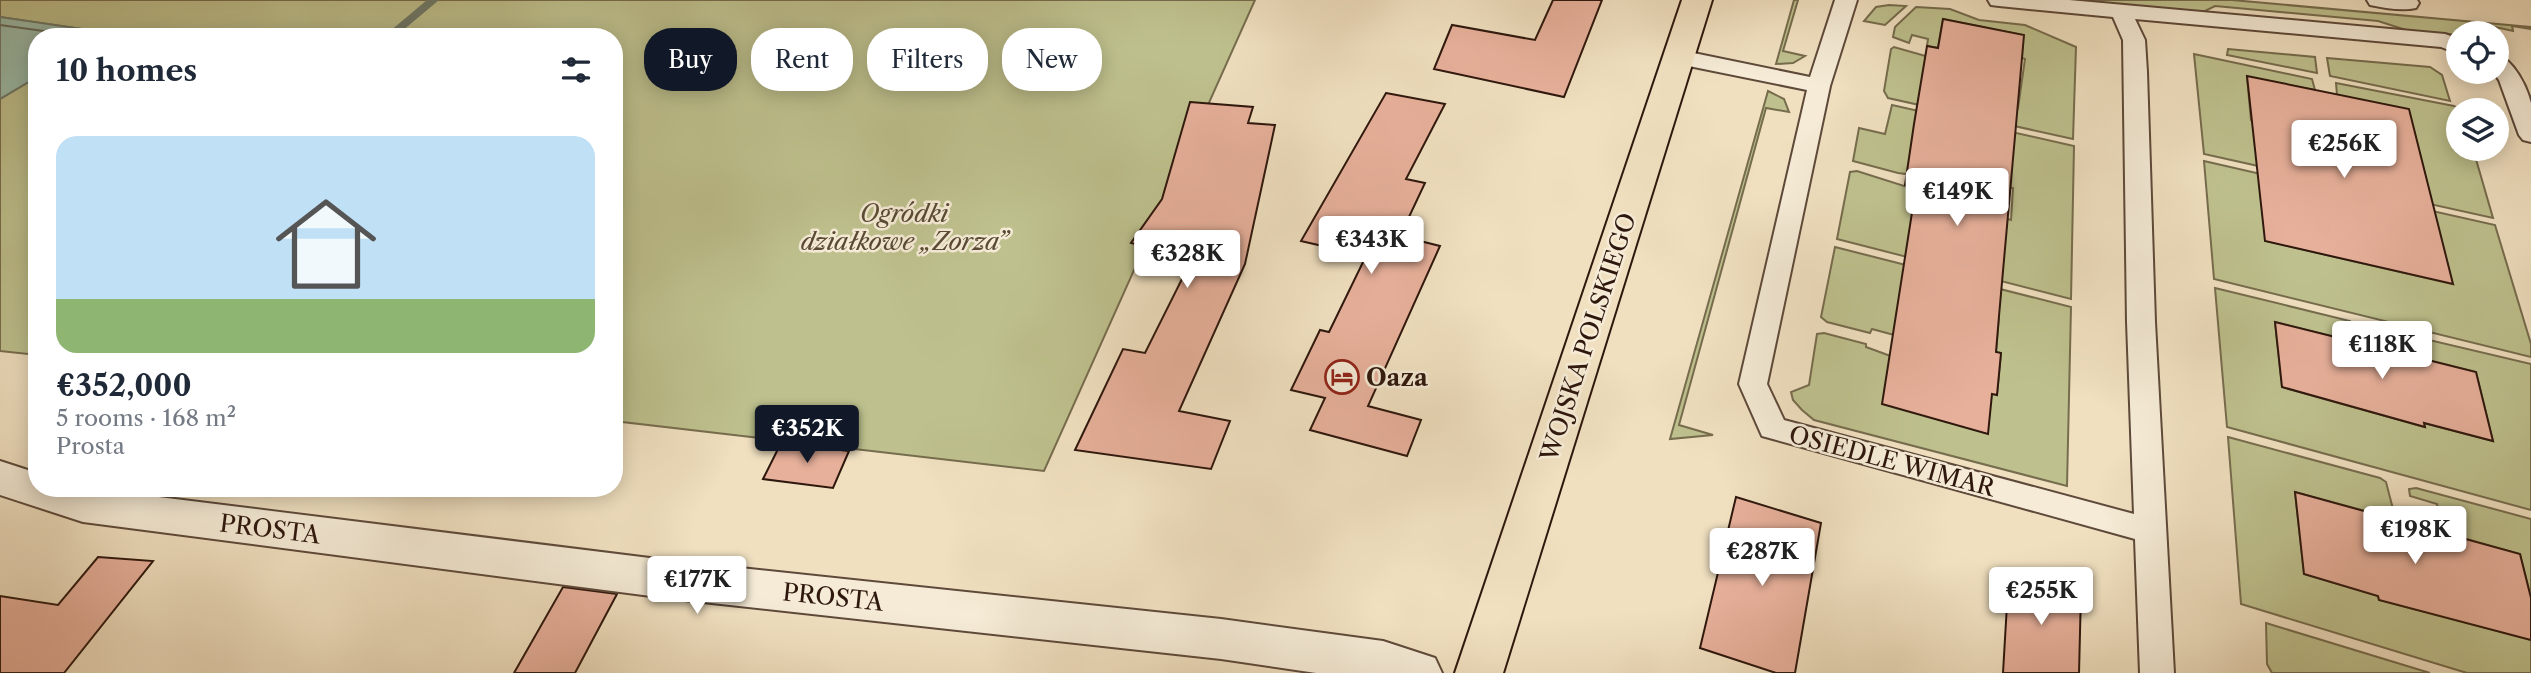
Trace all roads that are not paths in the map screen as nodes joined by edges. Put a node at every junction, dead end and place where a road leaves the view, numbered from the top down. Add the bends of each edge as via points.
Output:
1 (1698, 0) edge
2 (1846, 0) edge
3 (1999, 0) edge
4 (2378, 0) edge
5 (2408, 3) dead end
6 (2121, 11) junction
7 (2446, 44) edge
8 (1679, 57) junction
9 (2509, 78) edge
10 (1819, 86) junction
11 (2531, 135) edge
12 (0, 478) edge
13 (28, 487) edge
14 (58, 497) edge
15 (2151, 531) junction
16 (1418, 673) edge
17 (1479, 673) edge
18 (2157, 673) edge

1 - 8 main road, WOJSKA POLSKIEGO
2 - 10 lane, OSIEDLE WIMAR
3 - 6 lane
4 - 5 lane
6 - 7 lane
6 - 15 lane via 2134,40 2136,61
8 - 10 lane
8 - 17 main road, WOJSKA POLSKIEGO
9 - 11 lane
10 - 15 lane, OSIEDLE WIMAR via 1753,384 1773,428
12 - 13 street, PROSTA
14 - 16 street, PROSTA via 83,505 666,579 1221,639 1383,662
15 - 18 lane

